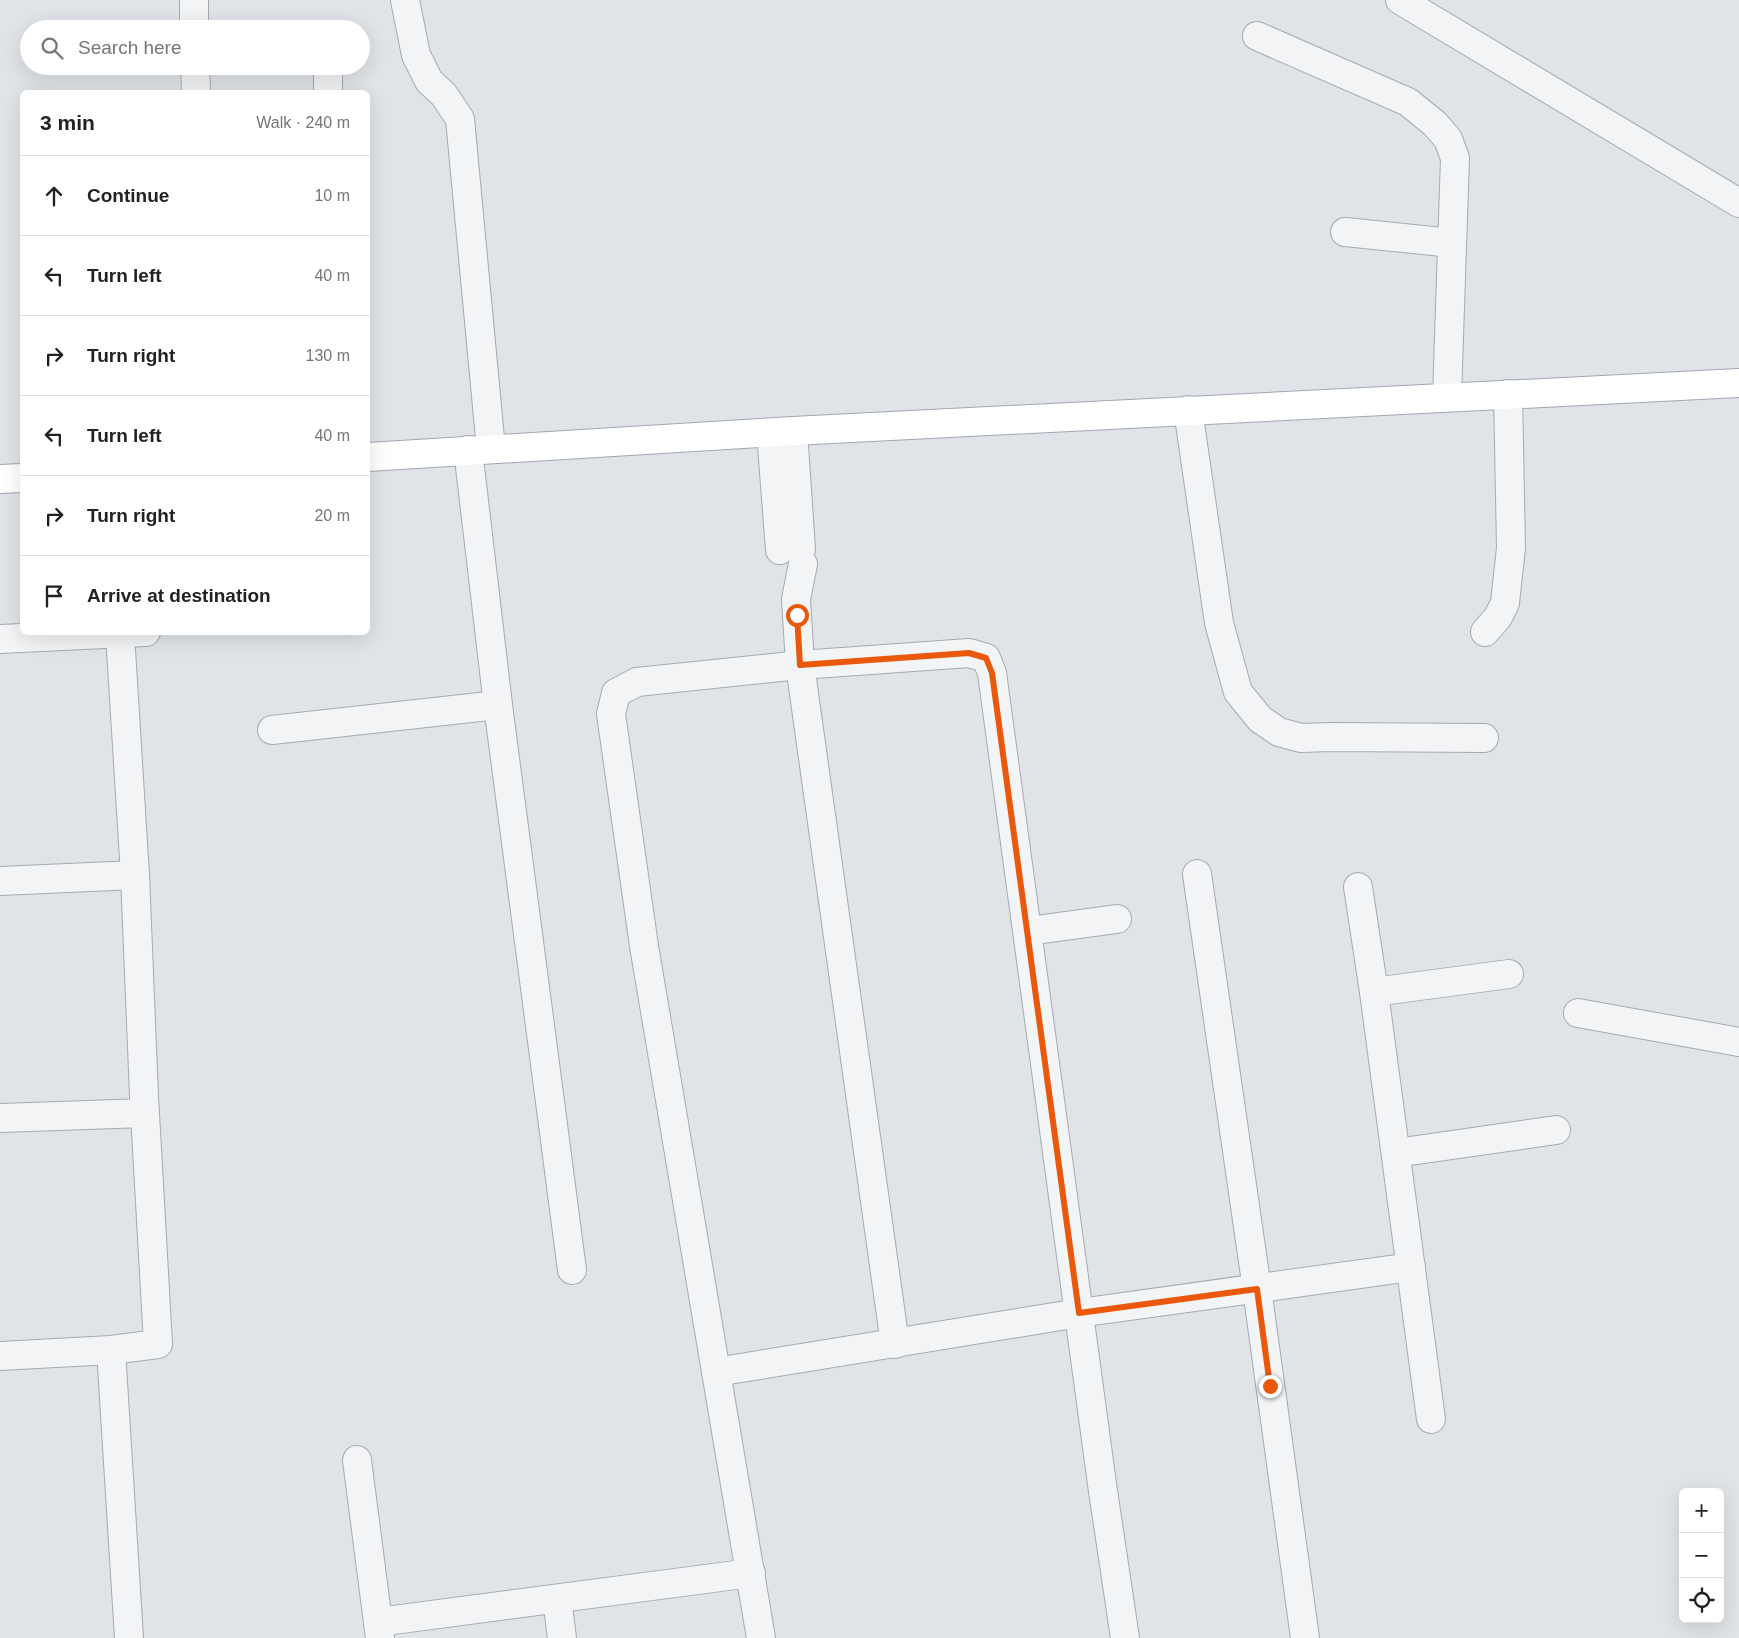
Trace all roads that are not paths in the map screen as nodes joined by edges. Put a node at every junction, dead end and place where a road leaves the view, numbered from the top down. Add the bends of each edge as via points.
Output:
1 (194, 0) edge
2 (405, 0) edge
3 (1400, 0) edge
4 (194, 20) edge
5 (1257, 36) dead end
6 (195, 75) edge
7 (196, 90) edge
8 (1739, 203) edge
9 (1345, 232) dead end
10 (1452, 243) junction
11 (1739, 384) edge
12 (1508, 394) junction
13 (1447, 397) junction
14 (1188, 410) junction
15 (782, 432) junction
16 (479, 450) junction
17 (370, 457) edge
18 (20, 478) edge
19 (0, 479) edge
20 (1485, 632) dead end
21 (100, 635) edge
22 (120, 635) edge
23 (0, 640) edge
24 (800, 665) junction
25 (498, 705) junction
26 (272, 730) dead end
27 (1484, 738) dead end
28 (1197, 874) dead end
29 (135, 876) junction
30 (0, 881) edge
31 (1358, 887) dead end
32 (1117, 920) dead end
33 (1028, 931) junction
34 (1509, 974) dead end
35 (1374, 992) junction
36 (1578, 1013) dead end
37 (1739, 1042) edge
38 (145, 1113) junction
39 (0, 1118) edge
40 (1556, 1130) dead end
41 (1396, 1153) junction
42 (1411, 1267) junction
43 (572, 1270) dead end
44 (1257, 1289) junction
45 (1079, 1313) junction
46 (895, 1344) junction
47 (111, 1350) junction
48 (0, 1356) edge
49 (716, 1372) junction
50 (1431, 1419) dead end
51 (357, 1460) dead end
52 (751, 1573) junction
53 (556, 1599) junction
54 (379, 1630) edge
55 (129, 1638) edge
56 (562, 1638) edge
57 (762, 1638) edge
58 (1125, 1638) edge
59 (1305, 1638) edge

1 - 4 street
2 - 16 street via 416,56 429,81 444,95 460,119
3 - 8 street
5 - 10 street via 1408,102 1435,124 1448,138 1455,158
6 - 7 street
9 - 10 street
10 - 13 street
11 - 12 main road
12 - 13 main road
12 - 20 street via 1511,548 1505,603
13 - 14 main road
14 - 15 main road
14 - 27 street via 1219,623 1238,692 1260,719 1279,732 1301,738
15 - 16 main road
15 - 24 street
16 - 17 main road
16 - 25 street
18 - 19 main road
21 - 23 street
22 - 29 street
24 - 33 street via 969,653 986,658 992,673
24 - 46 street
24 - 49 street via 637,682 616,693 612,714 644,946
25 - 26 street
25 - 43 street
28 - 44 street
29 - 30 street
29 - 38 street
31 - 35 street
32 - 33 street
33 - 45 street
34 - 35 street
35 - 41 street
36 - 37 street
38 - 39 street
38 - 47 street via 158,1344
40 - 41 street
41 - 42 street
42 - 44 street
42 - 50 street
44 - 45 street
44 - 59 street
45 - 46 street
45 - 58 street
46 - 49 street
47 - 48 street
47 - 55 street
49 - 52 street
51 - 54 street
52 - 53 street
52 - 57 street
53 - 54 street
53 - 56 street

